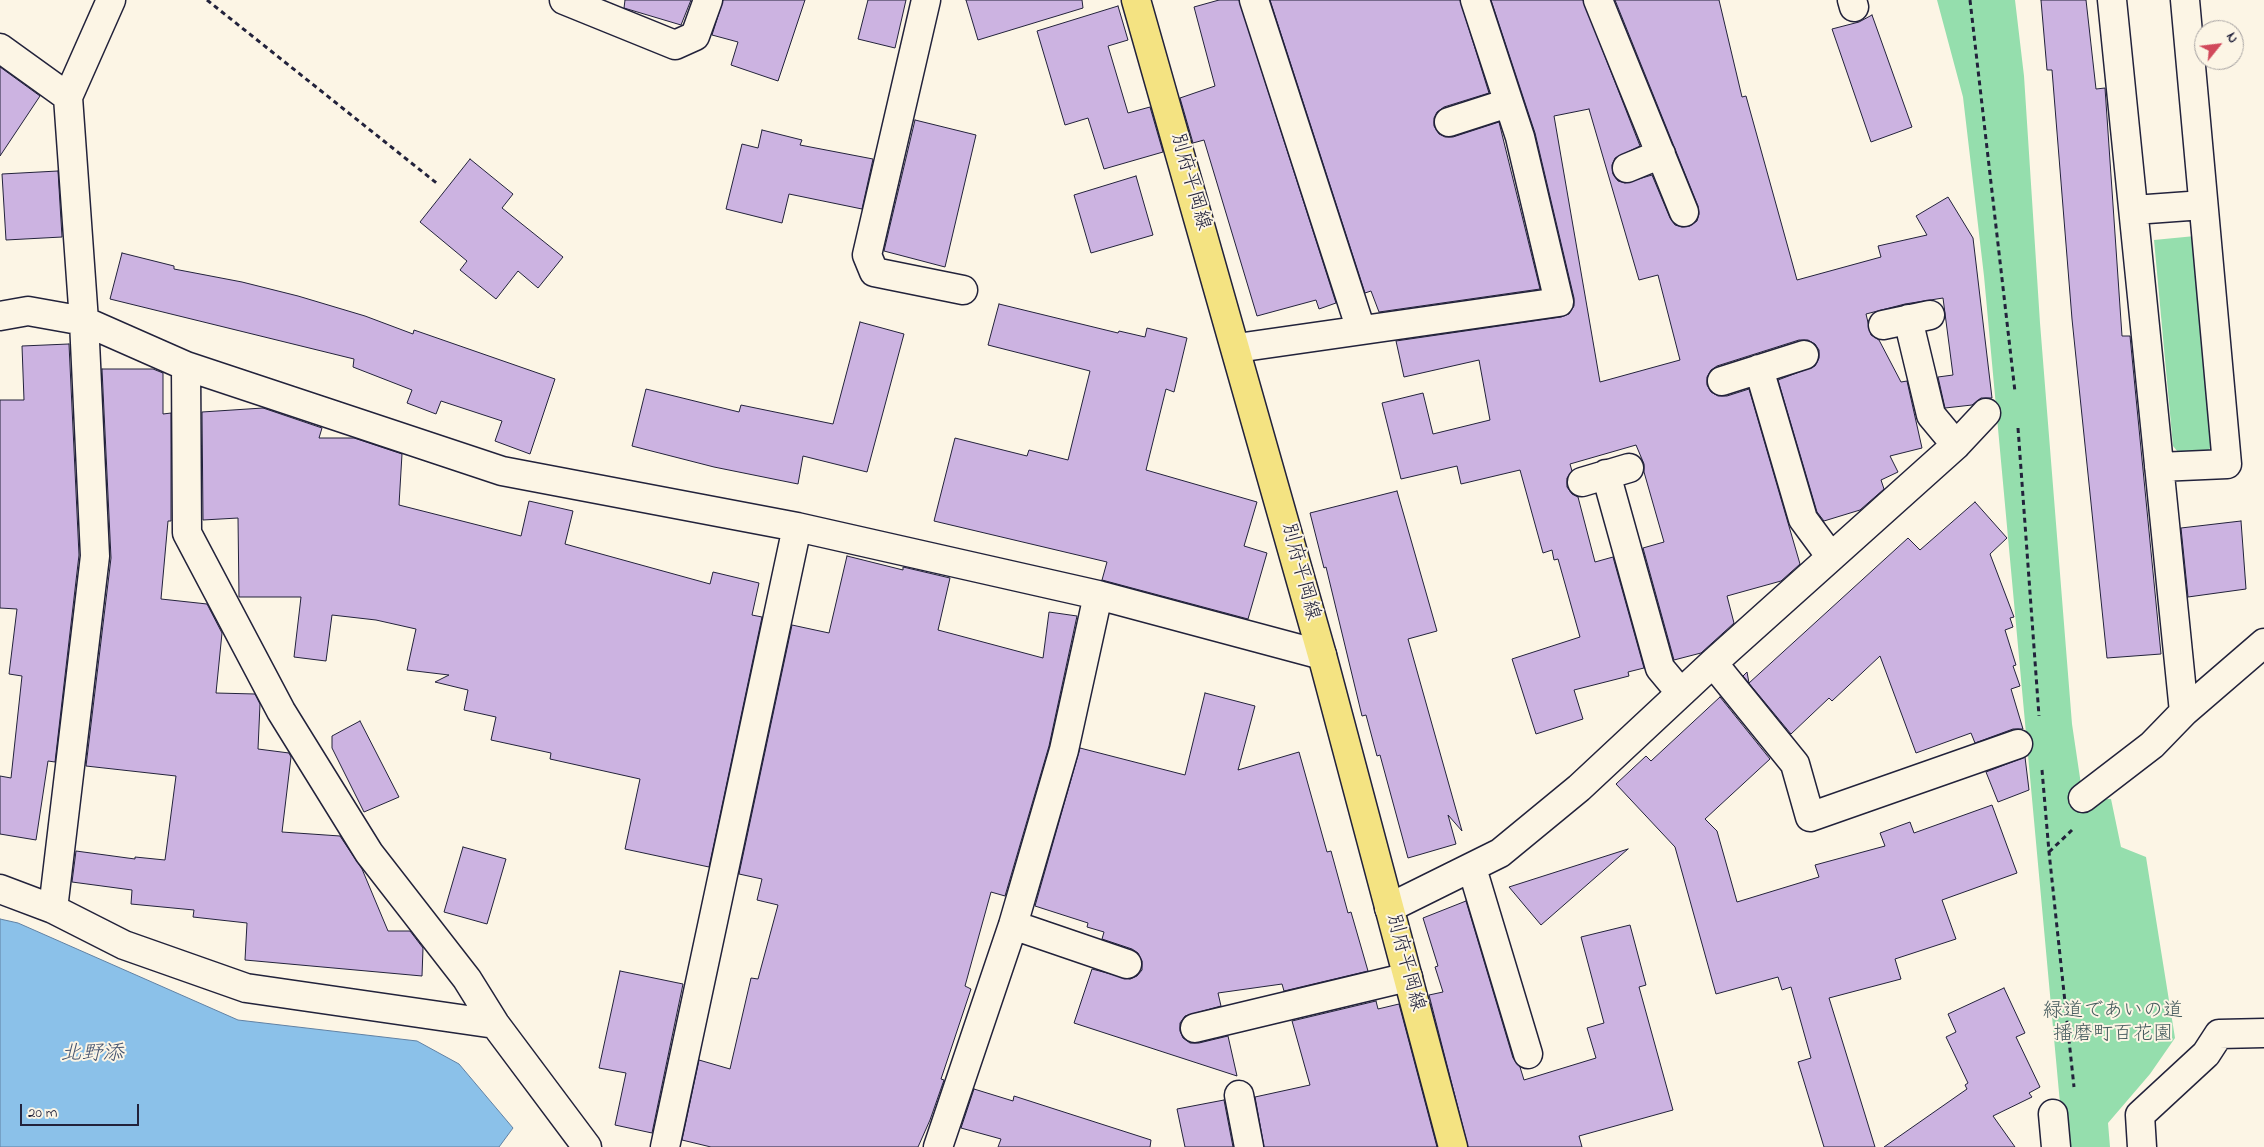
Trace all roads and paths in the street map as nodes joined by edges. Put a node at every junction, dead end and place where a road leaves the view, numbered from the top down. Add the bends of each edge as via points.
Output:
1 (111, 0) edge
2 (207, 0) edge
3 (564, 0) edge
4 (708, 0) edge
5 (926, 0) edge
6 (1136, 0) edge
7 (1254, 0) edge
8 (1475, 0) edge
9 (1598, 0) edge
10 (1970, 0) edge
11 (2112, 0) edge
12 (2185, 0) edge
13 (0, 48) edge
14 (68, 97) junction
15 (1508, 103) junction
16 (1449, 122) dead end
17 (1661, 154) junction
18 (1627, 168) dead end
19 (439, 185) dead end
20 (2203, 205) junction
21 (2134, 210) junction
22 (1684, 212) dead end
23 (963, 290) dead end
24 (0, 316) edge
25 (1907, 320) dead end
26 (84, 321) junction
27 (1361, 330) junction
28 (1237, 348) junction
29 (1804, 355) dead end
30 (186, 366) junction
31 (1759, 369) junction
32 (1722, 381) dead end
33 (2016, 399) dead end
34 (1986, 413) dead end
35 (2018, 418) dead end
36 (1956, 445) junction
37 (2159, 467) junction
38 (1606, 475) dead end
39 (797, 528) junction
40 (1831, 557) junction
41 (1098, 595) junction
42 (2264, 643) edge
43 (1322, 655) junction
44 (1713, 663) junction
45 (1680, 692) junction
46 (2184, 712) junction
47 (2039, 720) dead end
48 (2018, 744) dead end
49 (2042, 765) dead end
50 (2083, 798) dead end
51 (1472, 868) junction
52 (0, 890) edge
53 (1389, 908) junction
54 (53, 909) junction
55 (1013, 925) junction
56 (1127, 964) dead end
57 (1408, 977) junction
58 (495, 1024) junction
59 (1195, 1028) dead end
60 (2264, 1032) edge
61 (1528, 1054) dead end
62 (2074, 1088) dead end
63 (1239, 1095) dead end
64 (2053, 1114) dead end
65 (587, 1147) edge
66 (665, 1147) edge
67 (938, 1147) edge
68 (1249, 1147) edge
69 (1452, 1147) edge
70 (2056, 1147) edge
71 (2142, 1147) edge

1 - 14 street
2 - 19 path
3 - 4 street via 675,45 695,36
5 - 23 street via 867,255 874,272
6 - 28 main road, 別府平岡線
7 - 27 street
8 - 15 street
9 - 17 street
10 - 33 path
11 - 21 street
12 - 20 street
13 - 14 street
14 - 26 street
15 - 16 street
15 - 27 street via 1520,137 1559,302
17 - 18 street
17 - 22 street
20 - 21 street
20 - 37 street via 2227,464
21 - 37 street
24 - 26 street via 28,311
25 - 36 street via 1931,415
26 - 30 street
26 - 54 street via 95,556
27 - 28 street
28 - 43 main road, 別府平岡線
29 - 31 street
30 - 39 street via 502,471
30 - 58 street via 187,533 281,711 364,844 467,980
31 - 32 street
31 - 40 street via 1803,519
34 - 36 street
35 - 47 path
36 - 40 street
37 - 46 street
38 - 45 street via 1660,668
39 - 41 street
39 - 66 street
40 - 44 street
41 - 43 street
41 - 55 street via 1064,750
42 - 46 street
43 - 53 main road, 別府平岡線
44 - 45 street
44 - 48 street via 1795,764 1810,817
45 - 51 street via 1579,788 1500,854
46 - 50 street via 2152,745
49 - 62 path
51 - 53 street
51 - 61 street
52 - 54 street
53 - 57 main road, 別府平岡線
54 - 58 street via 124,945 246,988
55 - 56 street
55 - 67 street
57 - 59 street
57 - 69 main road, 別府平岡線
58 - 65 street
60 - 71 street via 2219,1034 2206,1054 2140,1115
63 - 68 street
64 - 70 street

